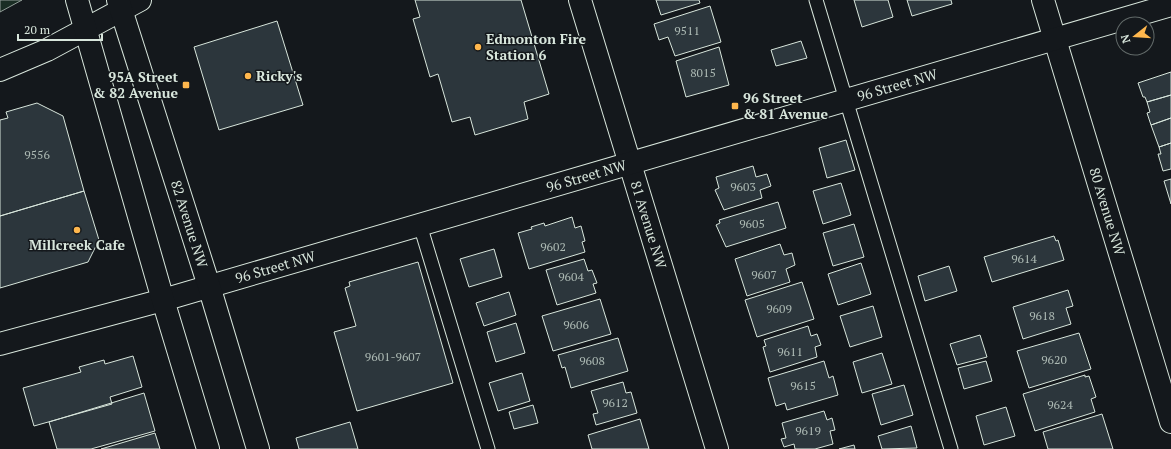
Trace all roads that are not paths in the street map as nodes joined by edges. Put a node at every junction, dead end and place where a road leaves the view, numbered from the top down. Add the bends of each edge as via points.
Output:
1 (77, 0) edge
2 (140, 0) edge
3 (580, 0) edge
4 (816, 0) edge
5 (1043, 0) edge
6 (120, 5) edge
7 (1171, 5) edge
8 (85, 30) junction
9 (1055, 38) junction
10 (0, 70) edge
11 (846, 100) junction
12 (629, 163) junction
13 (420, 225) junction
14 (209, 286) junction
15 (163, 300) junction
16 (0, 344) edge
17 (1171, 422) edge
18 (208, 449) edge
19 (258, 449) edge
20 (488, 449) edge
21 (717, 449) edge
22 (951, 449) edge

1 - 8 street
2 - 6 street
3 - 12 street, 81 Avenue NW
4 - 11 lane
5 - 9 street, 80 Avenue NW
6 - 8 street
6 - 14 street, 82 Avenue NW
7 - 9 street, 96 Street NW
8 - 10 street
8 - 15 street
9 - 11 street, 96 Street NW
9 - 17 street, 80 Avenue NW
11 - 12 street, 96 Street NW
11 - 22 lane
12 - 13 street, 96 Street NW
12 - 21 street, 81 Avenue NW
13 - 14 street, 96 Street NW
13 - 20 lane
14 - 15 street, 96 Street NW
14 - 19 street, 82 Avenue NW
15 - 16 street, 96 Street NW
15 - 18 street

